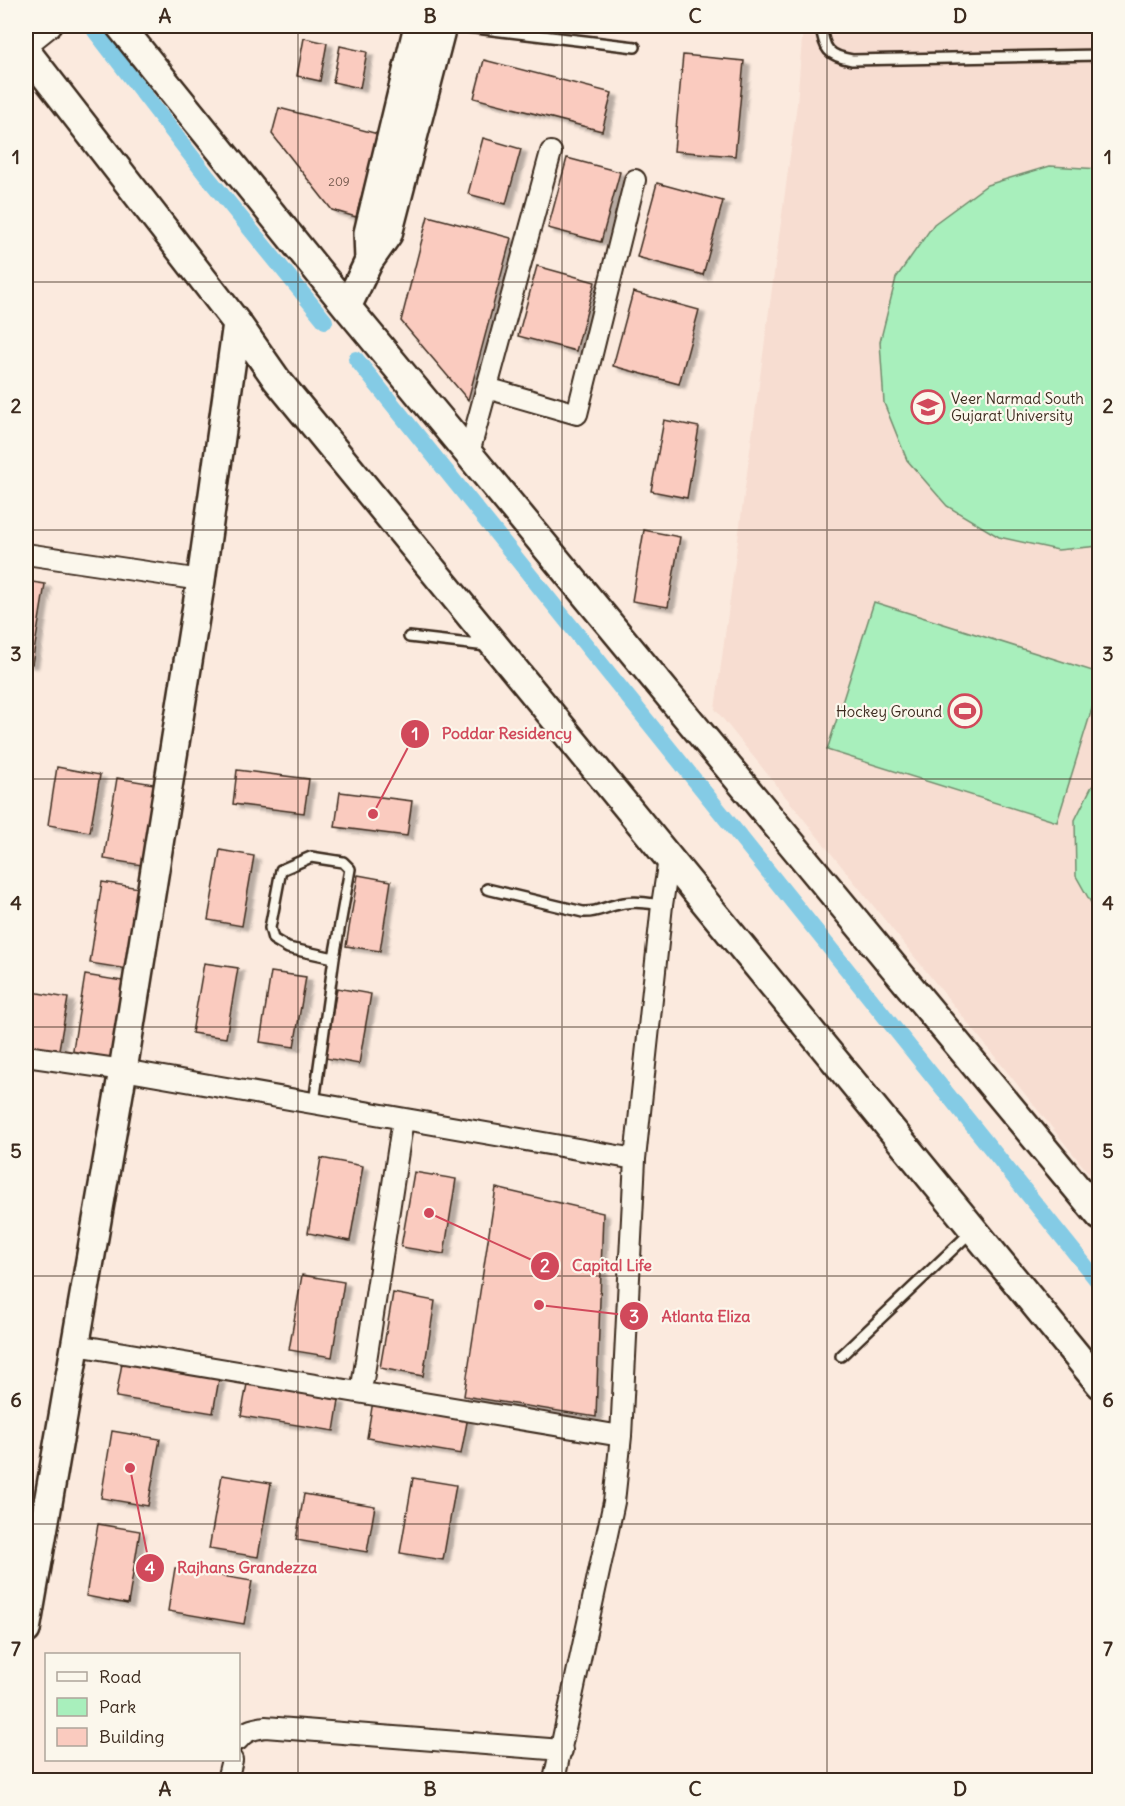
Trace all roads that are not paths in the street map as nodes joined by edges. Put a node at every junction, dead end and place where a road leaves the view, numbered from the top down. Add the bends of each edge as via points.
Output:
1 (51, 26) edge
2 (120, 26) edge
3 (418, 26) edge
4 (442, 26) edge
5 (459, 26) edge
6 (821, 26) edge
7 (635, 47) dead end
8 (26, 49) edge
9 (1100, 55) edge
10 (551, 152) dead end
11 (635, 180) dead end
12 (369, 261) junction
13 (347, 306) junction
14 (237, 323) junction
15 (487, 388) junction
16 (469, 453) junction
17 (26, 554) edge
18 (201, 580) junction
19 (409, 637) dead end
20 (495, 646) junction
21 (669, 859) junction
22 (487, 889) dead end
23 (662, 905) junction
24 (334, 958) junction
25 (26, 1056) edge
26 (123, 1070) junction
27 (314, 1103) junction
28 (404, 1119) junction
29 (634, 1159) junction
30 (1100, 1216) edge
31 (973, 1230) junction
32 (76, 1345) junction
33 (841, 1356) dead end
34 (363, 1380) dead end
35 (1100, 1384) edge
36 (621, 1436) junction
37 (26, 1629) edge
38 (240, 1738) edge
39 (561, 1750) junction
40 (232, 1761) edge
41 (227, 1780) edge
42 (554, 1780) edge

1 - 8 street
2 - 13 street
3 - 12 street via 368,233
4 - 12 street via 388,234
5 - 7 lane
6 - 9 lane via 826,49 852,60
8 - 14 street
10 - 15 street
11 - 15 street via 577,414
12 - 13 street
13 - 16 street
14 - 18 street
14 - 20 street via 277,380
15 - 16 street
16 - 30 street
17 - 18 street
18 - 26 street
19 - 20 lane
20 - 21 street
21 - 23 street
21 - 31 street
22 - 23 lane via 583,912 596,913 632,901
23 - 29 street
24 - 24 lane via 350,869 343,862 311,856 281,870 270,928 273,939 288,948
24 - 27 lane
25 - 26 street
26 - 27 street
26 - 32 street
27 - 28 street
28 - 29 street
28 - 34 street
29 - 36 street
31 - 33 lane
31 - 35 street
32 - 36 street
32 - 37 street
36 - 39 street via 614,1502
38 - 39 street via 245,1732 265,1727
39 - 42 street
40 - 41 street

